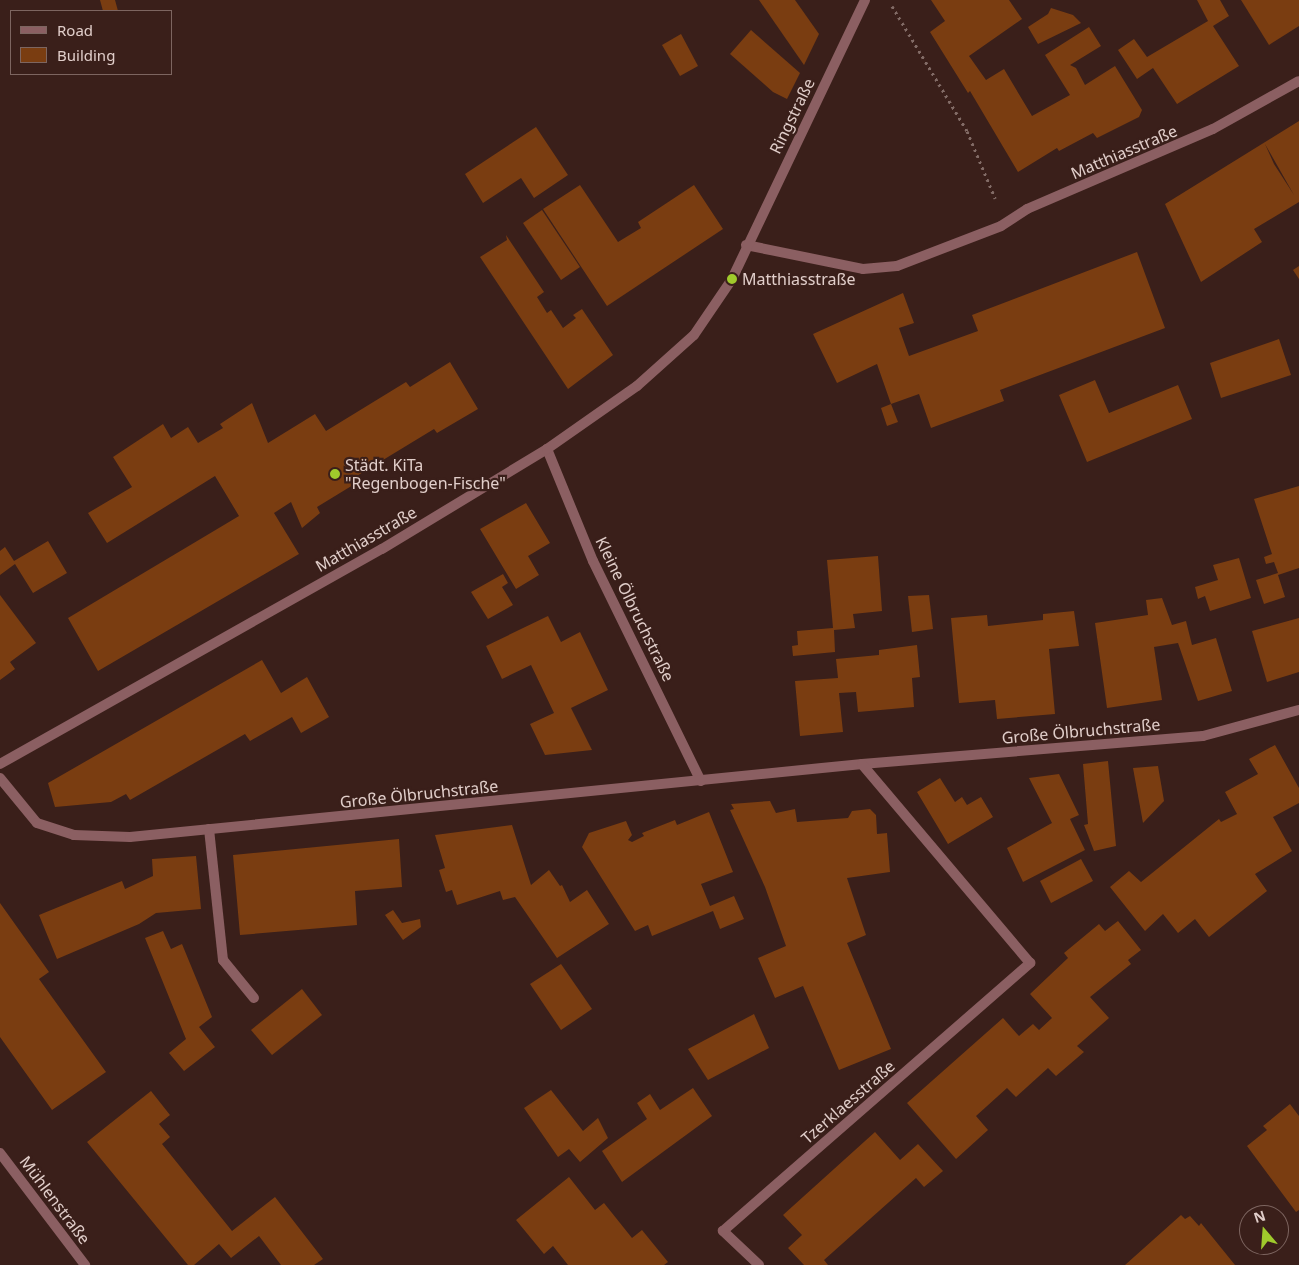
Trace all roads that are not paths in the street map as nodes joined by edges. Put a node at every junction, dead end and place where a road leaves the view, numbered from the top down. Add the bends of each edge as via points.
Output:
1 (866, 0) edge
2 (1299, 82) edge
3 (746, 245) junction
4 (547, 449) junction
5 (1299, 710) edge
6 (0, 764) edge
7 (862, 764) junction
8 (0, 778) edge
9 (701, 781) junction
10 (209, 830) junction
11 (254, 998) dead end
12 (0, 1153) edge
13 (83, 1264) edge
14 (759, 1265) edge

1 - 3 street, Ringstraße
2 - 3 street, Matthiasstraße via 1213,129 1028,209 1001,226 897,266 871,268
3 - 4 street, Matthiasstraße via 732,279 694,335 637,386
4 - 6 street, Matthiasstraße via 382,549
4 - 9 street, Kleine Ölbruchstraße via 593,561
5 - 7 street, Große Ölbruchstraße via 1203,736
7 - 9 street, Große Ölbruchstraße
7 - 14 street, Tzerklaesstraße via 1030,963 723,1231
8 - 10 street, Große Ölbruchstraße via 37,823 74,835 130,837
9 - 10 street, Große Ölbruchstraße
10 - 11 street via 224,960
12 - 13 street, Mühlenstraße

